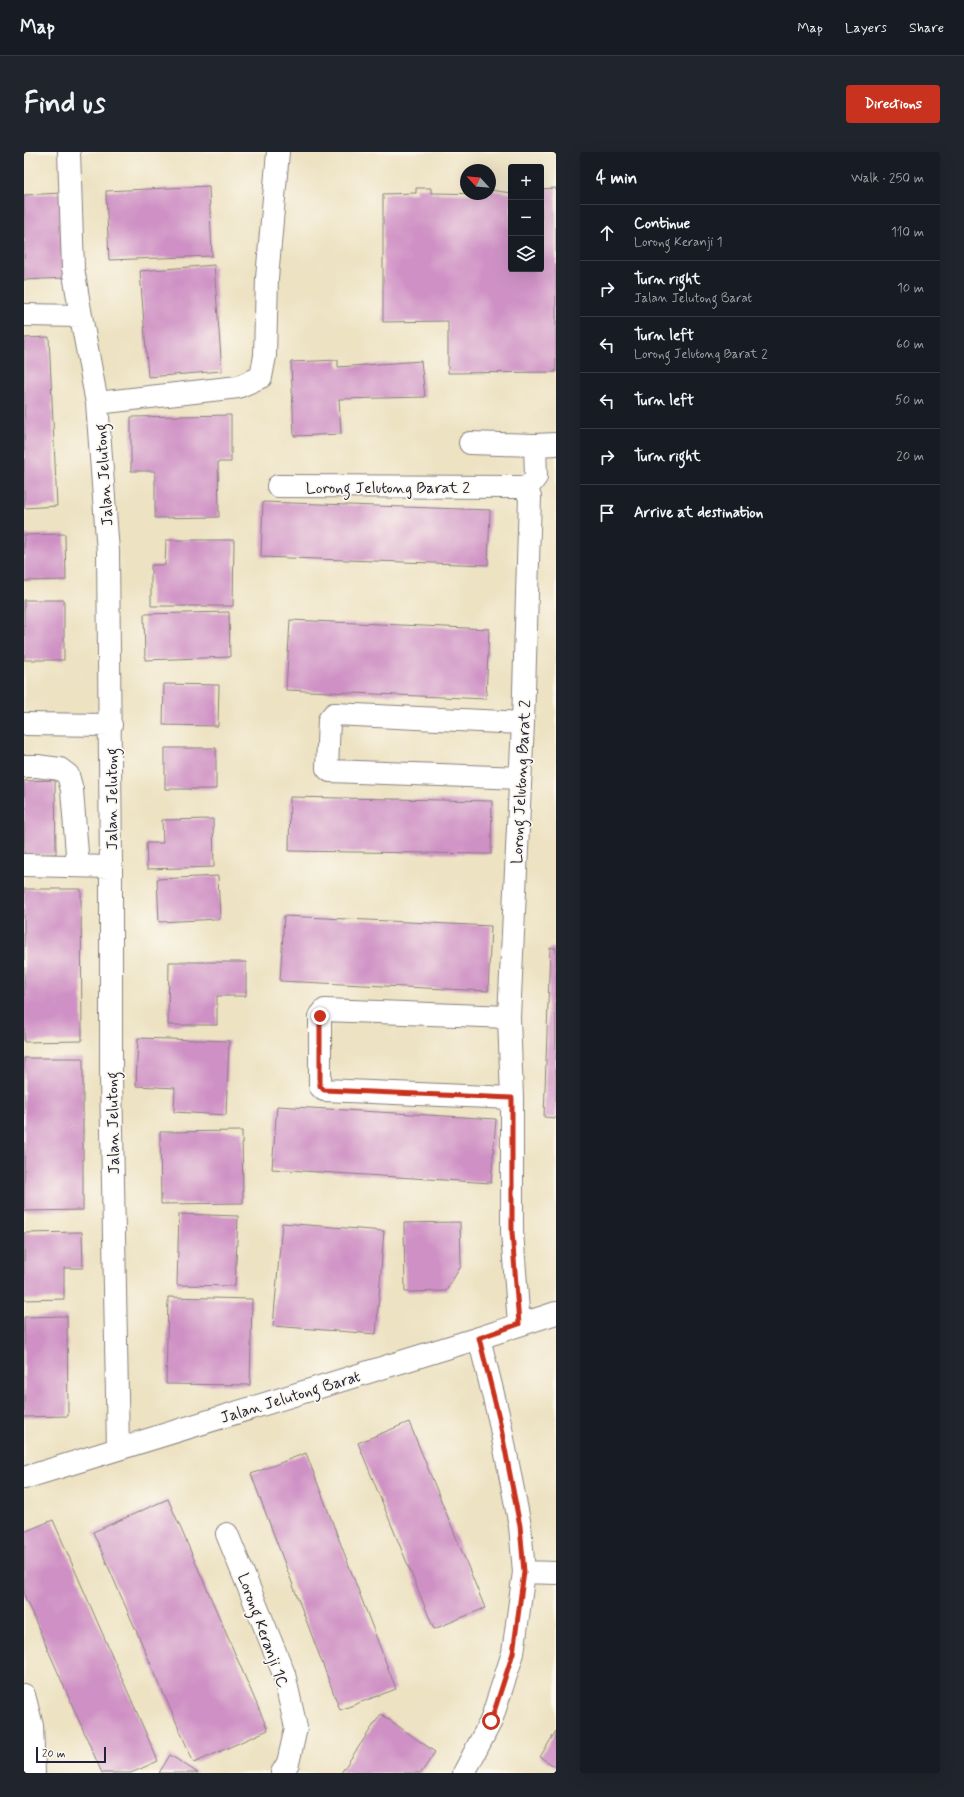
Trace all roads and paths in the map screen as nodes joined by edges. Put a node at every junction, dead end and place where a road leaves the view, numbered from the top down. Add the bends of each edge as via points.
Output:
1 (69, 152) edge
2 (278, 152) edge
3 (24, 315) edge
4 (81, 316) junction
5 (98, 403) junction
6 (470, 444) dead end
7 (546, 444) edge
8 (278, 486) dead end
9 (526, 490) junction
10 (523, 723) junction
11 (24, 724) edge
12 (110, 725) junction
13 (24, 766) edge
14 (520, 778) junction
15 (24, 865) edge
16 (78, 866) junction
17 (111, 867) junction
18 (509, 1017) junction
19 (512, 1098) junction
20 (556, 1313) edge
21 (519, 1324) junction
22 (479, 1338) junction
23 (118, 1448) junction
24 (24, 1478) edge
25 (227, 1534) dead end
26 (524, 1572) junction
27 (556, 1573) edge
28 (24, 1695) edge
29 (34, 1773) edge
30 (282, 1773) edge
31 (464, 1773) edge

1 - 4 street, Jalan Jelutong via 74,268
2 - 5 street via 267,278 265,356 261,377 238,387
3 - 4 street
4 - 5 street, Jalan Jelutong
5 - 12 street, Jalan Jelutong via 108,552
6 - 7 street
7 - 9 street via 536,477
8 - 9 street, Lorong Jelutong Barat 2
9 - 10 street, Lorong Jelutong Barat 2 via 530,497
10 - 14 street, Lorong Jelutong Barat 2
10 - 14 street via 334,714 329,720 327,768 330,771
11 - 12 street
12 - 17 street, Jalan Jelutong
13 - 16 street via 60,769 68,775 72,790
14 - 18 street, Lorong Jelutong Barat 2
15 - 16 street
16 - 17 street
17 - 23 street, Jalan Jelutong via 110,1077
18 - 19 street, Lorong Jelutong Barat 2
18 - 19 street via 325,1010 320,1016 320,1086 324,1090
19 - 21 street, Lorong Jelutong Barat 2 via 512,1232
20 - 21 street, Jalan Jelutong Barat
21 - 22 street, Jalan Jelutong Barat
22 - 23 street, Jalan Jelutong Barat
22 - 26 street via 499,1418 520,1526
23 - 24 street, Jalan Jelutong Barat
25 - 30 street, Lorong Keranji 1C via 284,1674 296,1728 288,1763
26 - 27 street
26 - 31 street via 513,1653 491,1721
28 - 29 street via 32,1726

